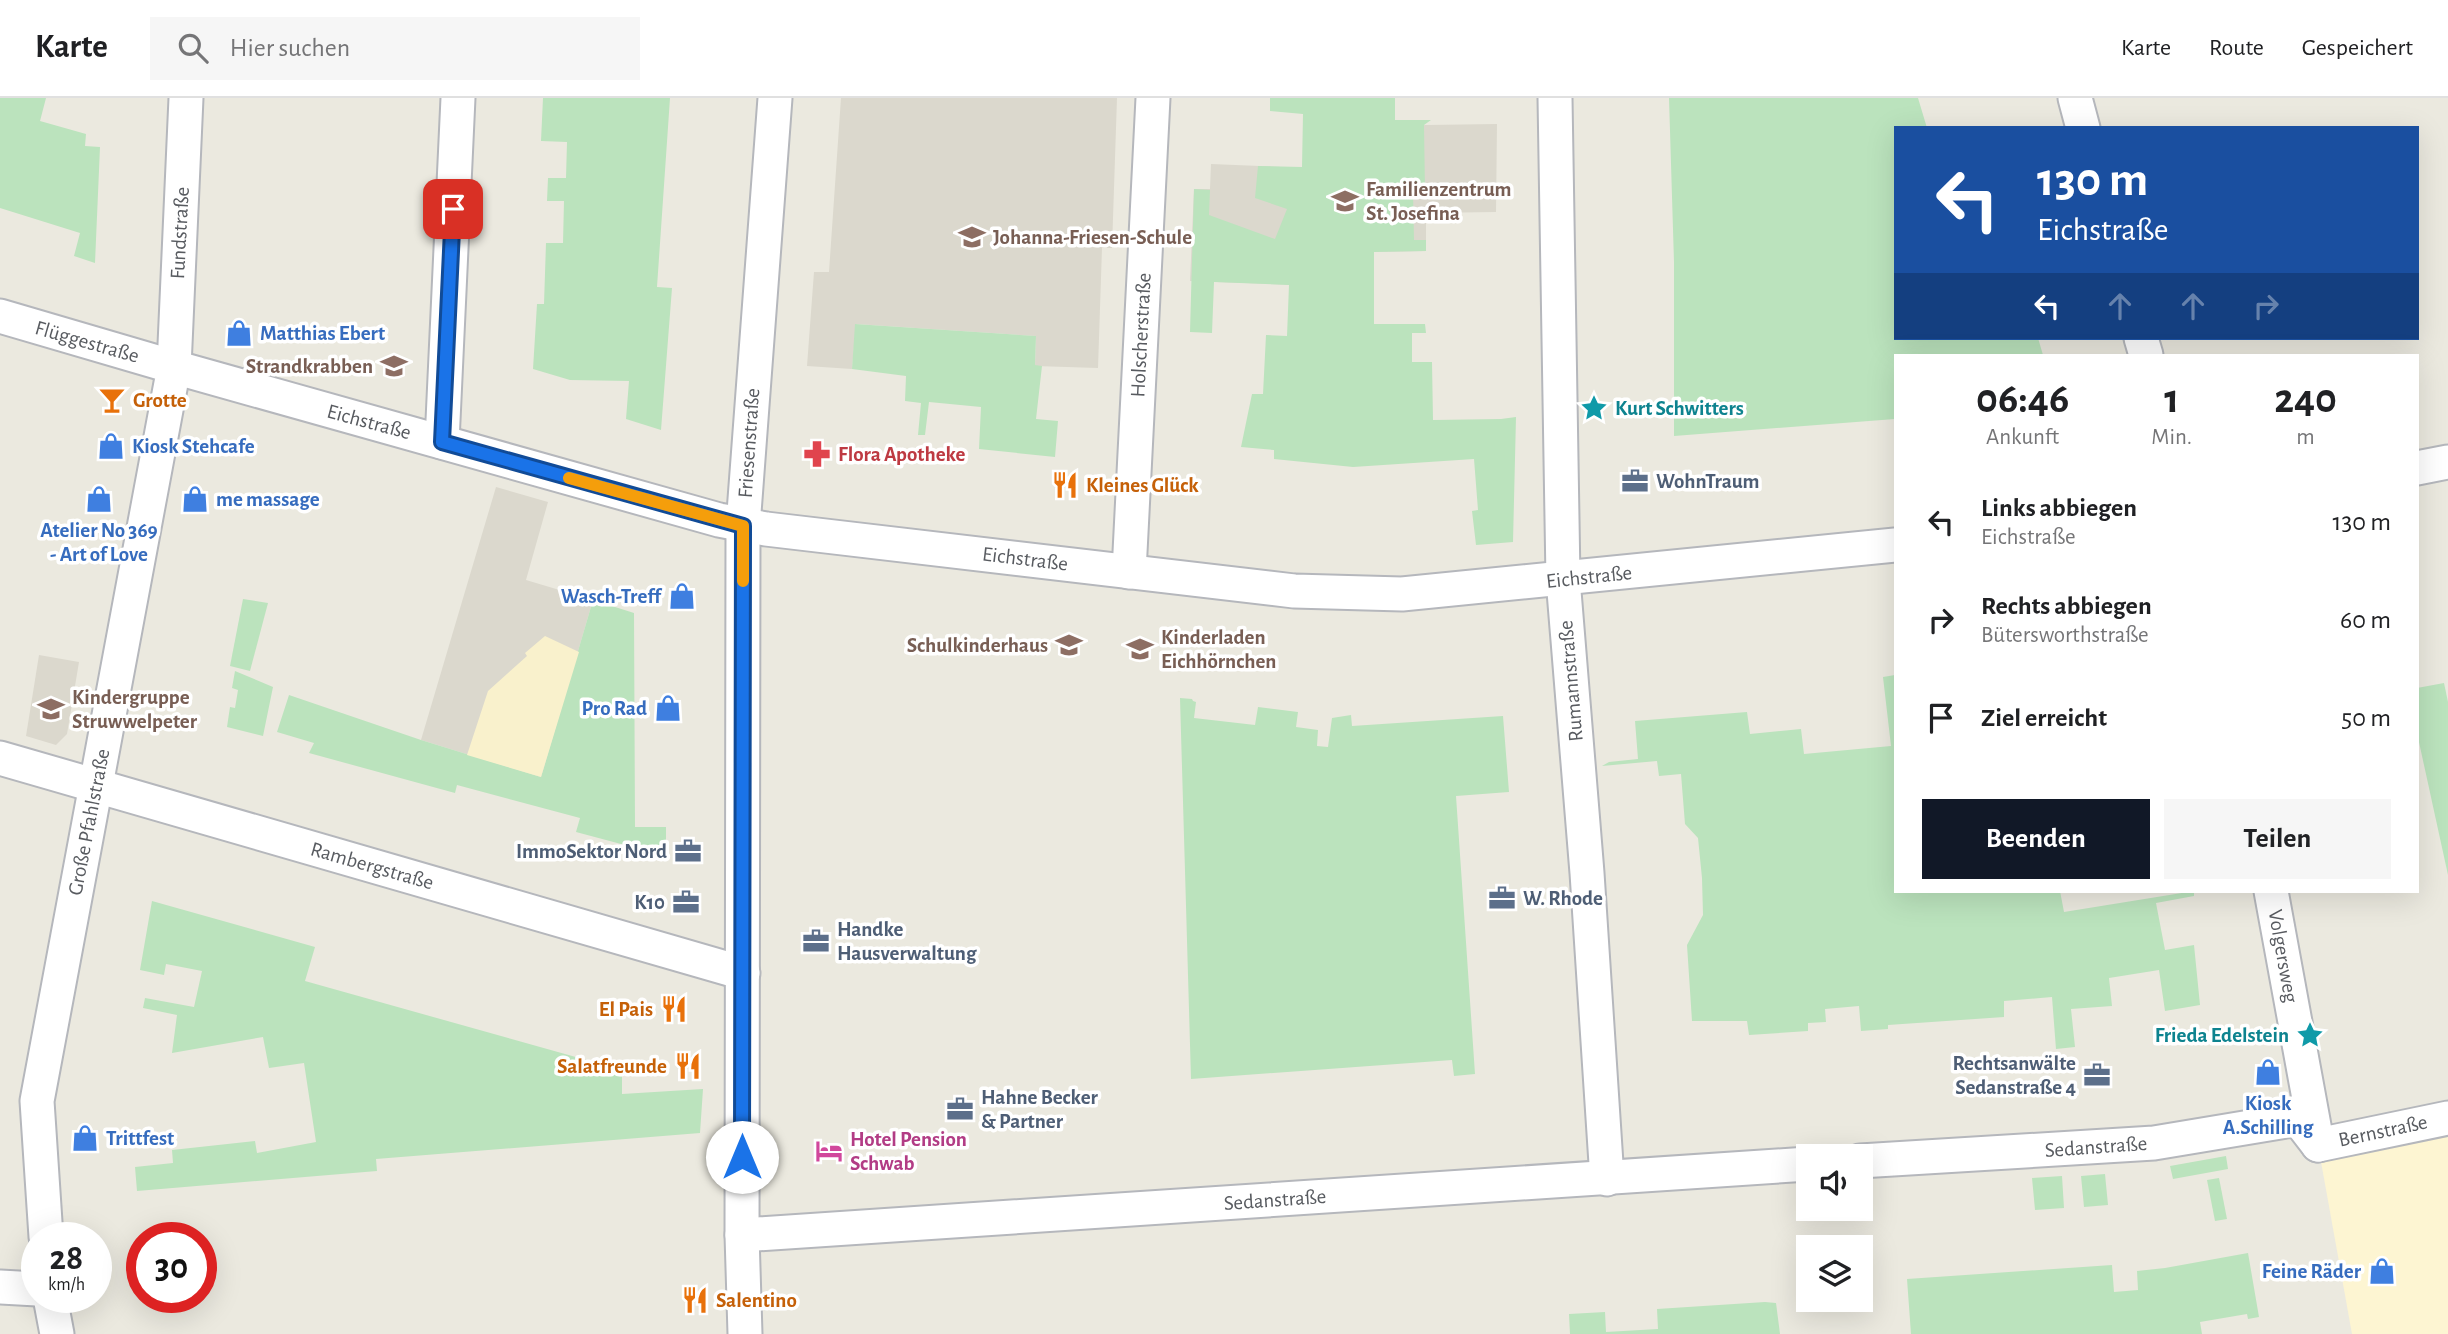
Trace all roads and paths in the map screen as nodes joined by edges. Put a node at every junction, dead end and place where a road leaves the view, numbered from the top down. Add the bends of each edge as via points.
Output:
1 (186, 98) edge
2 (458, 98) edge
3 (775, 98) edge
4 (1153, 98) edge
5 (1555, 98) edge
6 (2075, 98) edge
7 (2082, 126) edge
8 (0, 316) edge
9 (174, 368) junction
10 (442, 442) junction
11 (2448, 462) edge
12 (2419, 468) edge
13 (743, 526) junction
14 (1894, 545) edge
15 (1129, 572) junction
16 (1563, 579) junction
17 (0, 758) edge
18 (96, 786) junction
19 (2271, 893) edge
20 (743, 973) junction
21 (2448, 1118) edge
22 (2318, 1145) junction
23 (1873, 1160) edge
24 (1796, 1165) edge
25 (1607, 1179) junction
26 (45, 1222) edge
27 (742, 1235) junction
28 (0, 1287) edge
29 (21, 1288) edge
30 (53, 1313) edge
31 (57, 1334) edge
32 (745, 1334) edge

1 - 9 street, Fundstraße
2 - 10 street
3 - 13 street, Friesenstraße
4 - 15 street, Holscherstraße
5 - 16 street, Rumannstraße
6 - 7 street
8 - 9 street, Flüggestraße
9 - 10 street, Eichstraße
9 - 18 street, Große Pfahlstraße
10 - 13 street, Eichstraße
11 - 12 street
13 - 15 street, Eichstraße
13 - 20 street, Friesenstraße
14 - 16 street, Eichstraße
15 - 16 street, Eichstraße via 1294,591 1402,594
16 - 25 street, Rumannstraße
17 - 18 street, Rambergstraße
18 - 20 street, Rambergstraße
18 - 26 street, Große Pfahlstraße via 37,1101
19 - 22 street, Volgersweg
20 - 27 street, Friesenstraße
21 - 22 street, Bernstraße
22 - 23 street, Sedanstraße via 2298,1119 2154,1143
24 - 25 street, Sedanstraße
25 - 27 street, Sedanstraße
27 - 32 street, Friesenstraße
28 - 29 street
30 - 31 street

